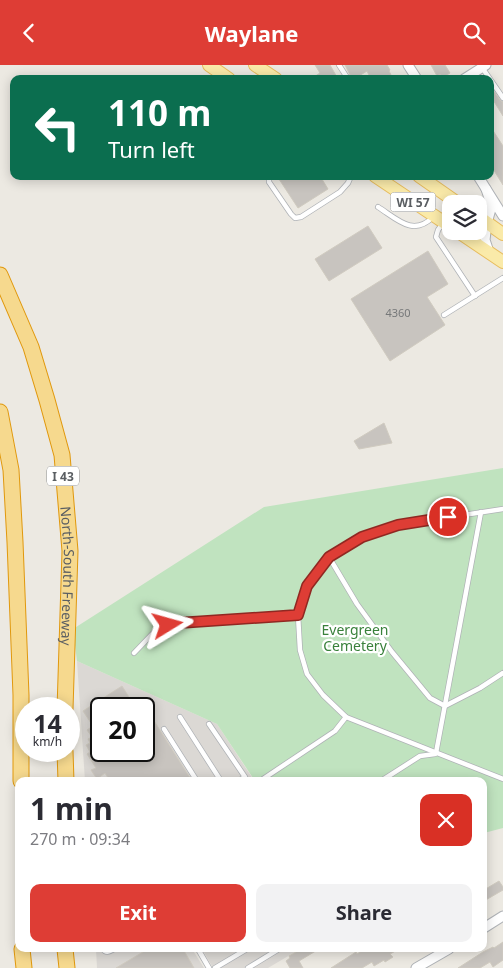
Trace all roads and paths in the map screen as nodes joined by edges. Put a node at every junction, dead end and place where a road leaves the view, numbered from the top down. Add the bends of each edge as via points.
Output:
1 (209, 65) edge
2 (255, 65) edge
3 (483, 66) edge
4 (223, 75) edge
5 (270, 75) edge
6 (470, 75) edge
7 (494, 84) edge
8 (503, 98) edge
9 (269, 180) edge
10 (349, 180) edge
11 (381, 180) edge
12 (425, 180) edge
13 (480, 180) edge
14 (486, 189) junction
15 (446, 195) edge
16 (378, 207) dead end
17 (487, 214) edge
18 (503, 216) edge
19 (442, 221) edge
20 (442, 222) edge
21 (487, 223) edge
22 (442, 224) edge
23 (503, 234) edge
24 (471, 240) edge
25 (485, 240) edge
26 (489, 252) junction
27 (503, 262) edge
28 (0, 275) edge
29 (503, 278) edge
30 (475, 296) junction
31 (444, 315) dead end
32 (0, 412) edge
33 (503, 509) edge
34 (481, 512) junction
35 (329, 557) junction
36 (298, 615) junction
37 (134, 653) dead end
38 (503, 673) edge
39 (65, 697) edge
40 (445, 706) junction
41 (180, 717) dead end
42 (346, 717) junction
43 (209, 724) dead end
44 (164, 729) dead end
45 (436, 753) junction
46 (65, 762) edge
47 (21, 777) edge
48 (66, 777) edge
49 (194, 777) edge
50 (218, 777) edge
51 (245, 777) edge
52 (266, 777) edge
53 (387, 777) edge
54 (503, 779) edge
55 (503, 916) edge
56 (487, 926) edge
57 (21, 952) edge
58 (21, 952) edge
59 (64, 952) edge
60 (201, 952) edge
61 (242, 952) edge
62 (275, 952) edge
63 (444, 952) edge
64 (19, 968) edge
65 (24, 968) edge
66 (67, 968) edge
67 (209, 968) edge
68 (215, 968) edge
69 (248, 968) edge
70 (416, 968) edge

1 - 4 main road
2 - 5 main road
3 - 6 street
7 - 8 lane
9 - 10 lane via 295,218 340,192
11 - 19 main road, WI 57
12 - 15 main road, WI 57
13 - 14 street
14 - 17 street via 491,204
14 - 18 street
16 - 20 lane via 408,226
21 - 23 main road
22 - 30 lane via 436,237
24 - 26 main road
25 - 26 street
26 - 27 main road
28 - 39 highway, North-South Freeway / I 43 via 31,347 62,455 70,551
29 - 30 lane
30 - 31 lane
32 - 47 highway via 11,470 15,533
33 - 34 lane
34 - 35 lane via 398,525 362,537
34 - 40 lane
35 - 36 lane via 307,586
35 - 40 lane via 356,604 392,652 430,698
36 - 37 lane via 178,623 158,628
36 - 42 lane via 300,651 307,674
38 - 40 lane
40 - 45 lane
41 - 50 lane
42 - 45 lane
42 - 52 lane via 335,731
43 - 51 lane
44 - 49 lane
45 - 53 lane via 420,755
45 - 54 lane
46 - 48 highway
55 - 56 street
57 - 64 highway
58 - 65 highway
59 - 66 highway
60 - 67 lane
61 - 68 lane
62 - 69 lane
63 - 70 street

